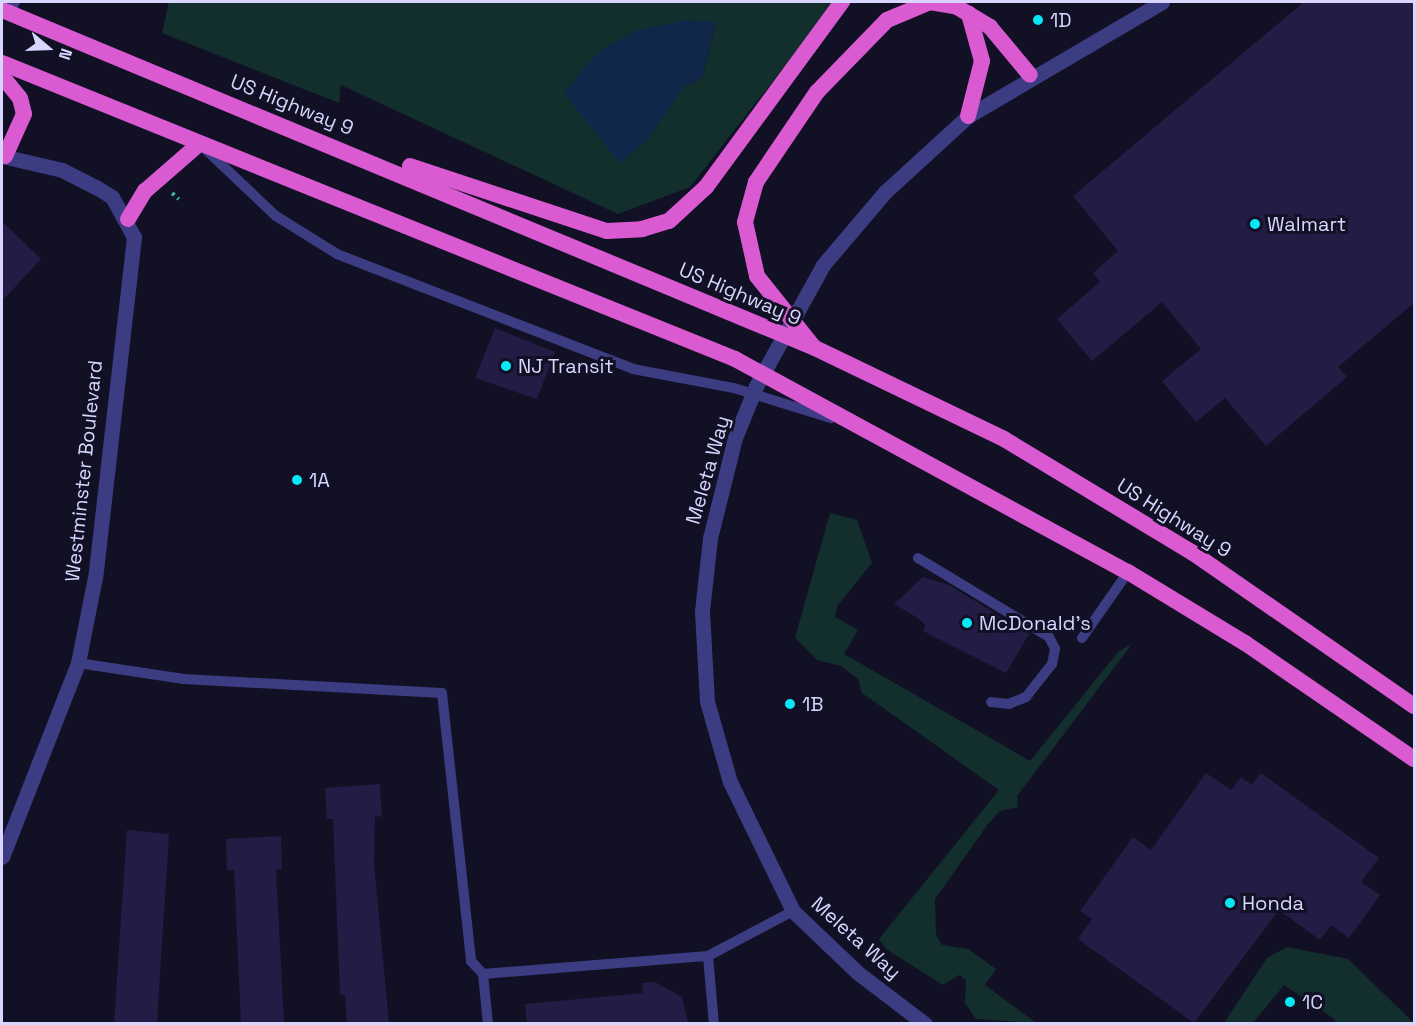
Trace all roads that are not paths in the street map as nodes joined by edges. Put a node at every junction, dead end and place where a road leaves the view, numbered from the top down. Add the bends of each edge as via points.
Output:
1 (842, 2) edge
2 (1162, 2) edge
3 (9, 8) edge
4 (969, 14) junction
5 (2, 63) edge
6 (1030, 75) junction
7 (2, 76) edge
8 (968, 116) junction
9 (300, 130) junction
10 (199, 144) junction
11 (2, 157) edge
12 (128, 219) junction
13 (815, 348) junction
14 (866, 428) junction
15 (918, 558) dead end
16 (1128, 572) junction
17 (1082, 638) dead end
18 (78, 663) junction
19 (991, 702) dead end
20 (1414, 704) edge
21 (1414, 759) edge
22 (2, 857) edge
23 (793, 911) junction
24 (708, 956) junction
25 (483, 974) junction
26 (488, 1023) edge
27 (714, 1023) edge
28 (925, 1023) edge

1 - 9 highway via 706,187 669,220 642,229 607,231
2 - 6 street, Meleta Way
3 - 9 highway, US Highway 9
4 - 6 highway via 1003,37
4 - 8 highway via 982,61
4 - 13 highway via 930,2 887,20 818,92 756,182 745,222 750,258 768,292
5 - 10 highway
6 - 8 street, Meleta Way
7 - 11 highway via 20,98 24,114
8 - 23 street, Meleta Way via 885,192 823,265 756,386 735,438 710,538 704,600 707,700 730,782
9 - 13 highway, US Highway 9
10 - 12 highway via 145,191
10 - 14 highway via 632,314 735,359
10 - 14 lane via 276,216 337,254 633,369 734,388
11 - 12 street via 62,170 96,187
12 - 18 street, Westminster Boulevard via 134,237 95,577
13 - 20 highway, US Highway 9 via 1014,445 1192,553
14 - 16 highway
15 - 19 lane via 1049,637 1055,650 1052,664 1026,697 1009,704
16 - 17 lane
16 - 21 highway via 1245,643
18 - 22 street, Westminster Boulevard
18 - 25 lane via 184,679 442,693 457,793 466,945 471,961
23 - 24 lane
23 - 28 street, Meleta Way via 858,973
24 - 25 lane
24 - 27 lane
25 - 26 lane

